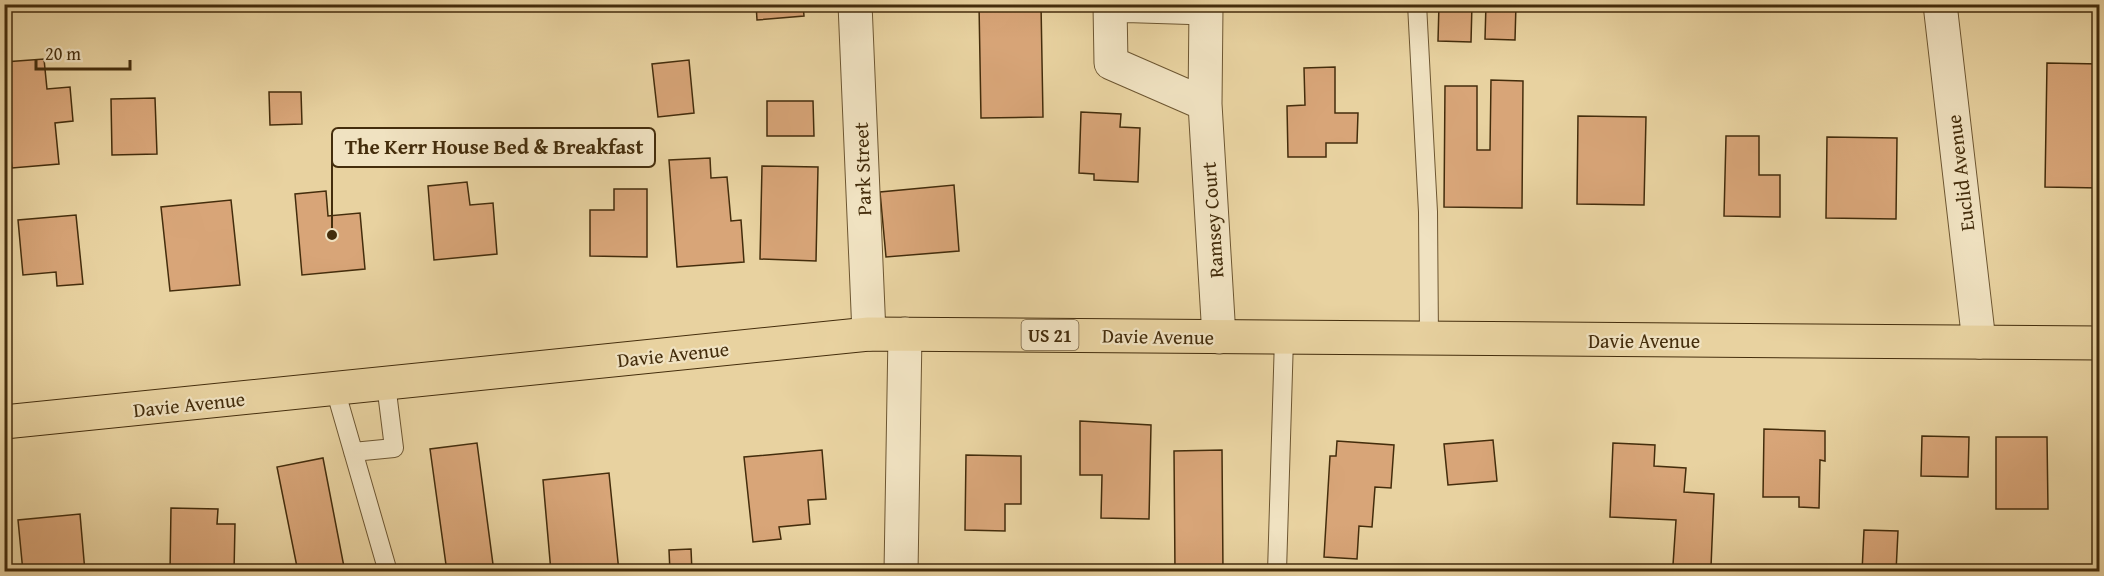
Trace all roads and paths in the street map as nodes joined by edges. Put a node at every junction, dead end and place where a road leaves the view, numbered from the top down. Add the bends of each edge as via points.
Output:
1 (855, 4) edge
2 (1417, 4) edge
3 (1940, 4) edge
4 (1204, 104) dead end
5 (869, 334) junction
6 (905, 334) junction
7 (1219, 337) junction
8 (1284, 338) junction
9 (1429, 339) junction
10 (1979, 342) junction
11 (2100, 343) edge
12 (387, 384) junction
13 (335, 389) junction
14 (4, 422) edge
15 (353, 452) junction
16 (388, 572) edge
17 (901, 572) edge
18 (1277, 572) edge

1 - 5 street, Park Street
2 - 9 lane via 1428,212
3 - 10 street, Euclid Avenue
4 - 7 street, Ramsey Court
5 - 6 main road, Davie Avenue / US 21
5 - 12 main road, Davie Avenue / US 21
6 - 7 main road, Davie Avenue / US 21
6 - 17 street
7 - 8 main road, Davie Avenue / US 21
8 - 9 main road, Davie Avenue / US 21
8 - 18 lane
9 - 10 main road, Davie Avenue / US 21
10 - 11 main road, Davie Avenue / US 21
12 - 13 main road, Davie Avenue / US 21
12 - 15 lane via 394,448
13 - 14 main road, Davie Avenue / US 21
13 - 15 lane
15 - 16 lane

